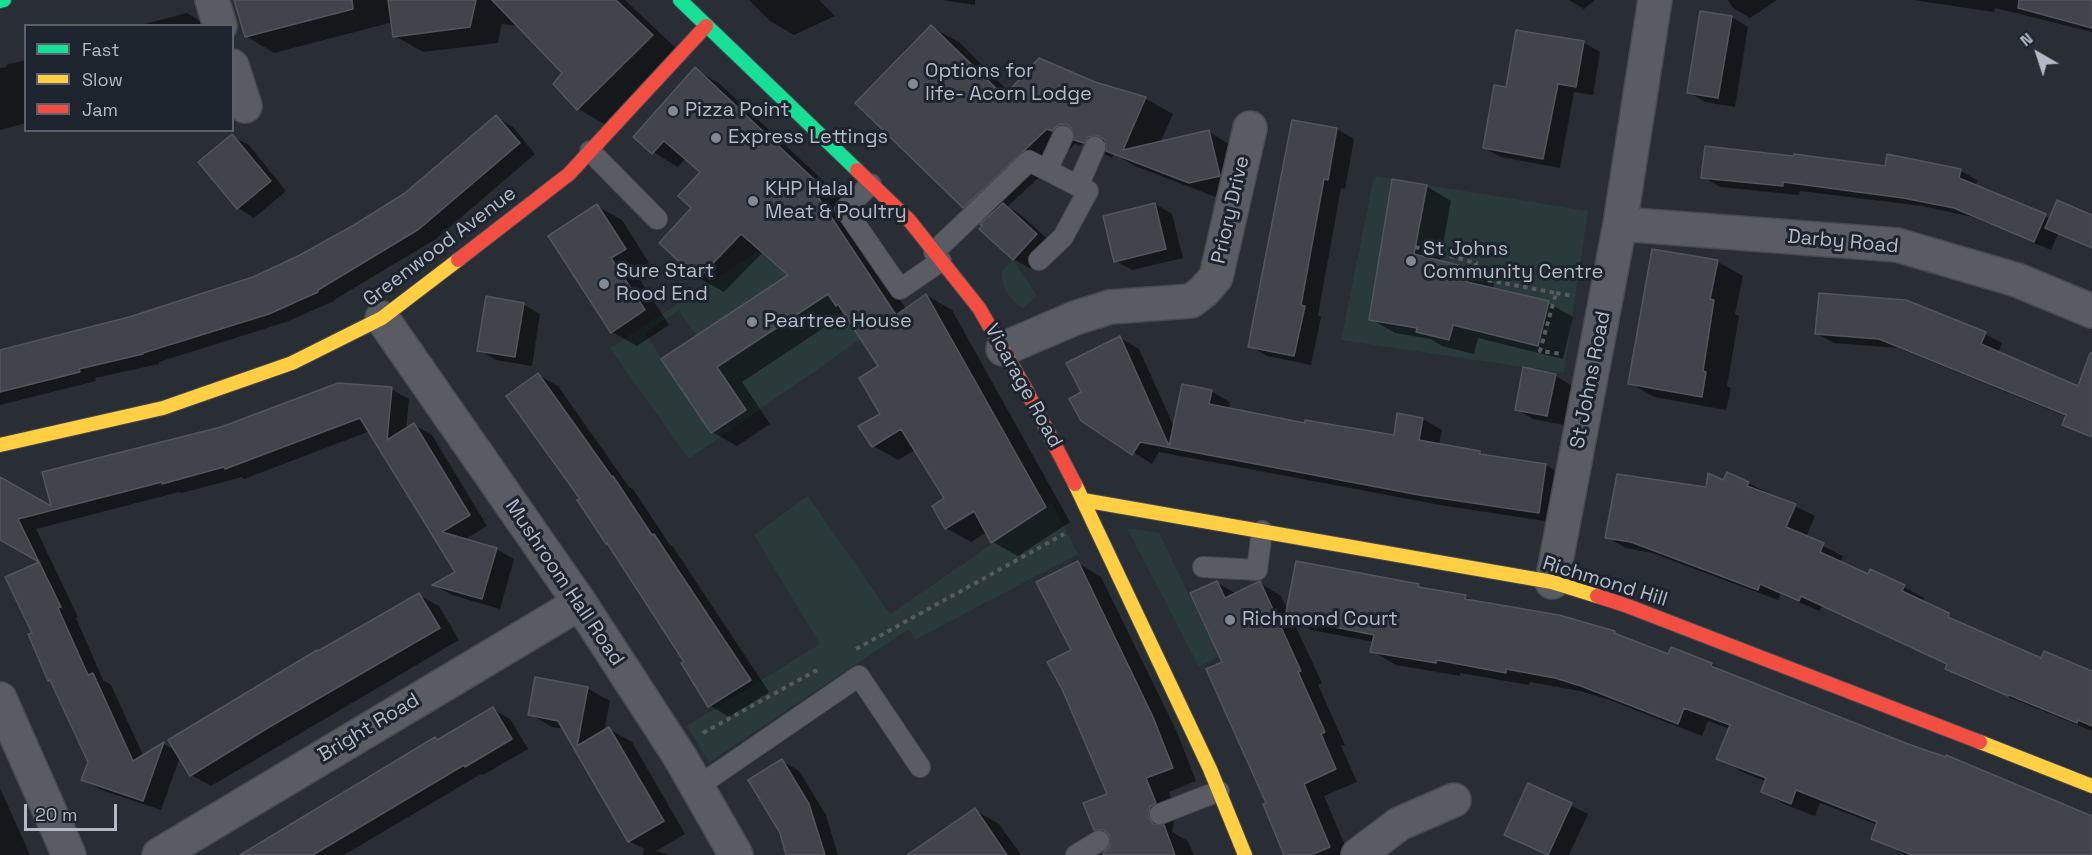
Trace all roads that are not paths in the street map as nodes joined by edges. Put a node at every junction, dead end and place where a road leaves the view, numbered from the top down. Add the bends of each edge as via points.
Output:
1 (212, 0) edge
2 (680, 0) edge
3 (1655, 0) edge
4 (219, 24) edge
5 (706, 26) junction
6 (234, 72) edge
7 (245, 106) dead end
8 (1250, 128) dead end
9 (1064, 136) dead end
10 (1095, 147) dead end
11 (590, 151) junction
12 (1047, 170) junction
13 (871, 184) junction
14 (1078, 186) junction
15 (657, 219) dead end
16 (1620, 224) junction
17 (938, 256) junction
18 (1039, 261) dead end
19 (2092, 311) edge
20 (381, 318) junction
21 (1003, 349) junction
22 (0, 445) edge
23 (1083, 500) junction
24 (1262, 531) junction
25 (1203, 567) dead end
26 (1552, 582) junction
27 (580, 603) junction
28 (0, 699) edge
29 (920, 767) dead end
30 (2092, 786) edge
31 (697, 787) junction
32 (1219, 791) junction
33 (1454, 800) dead end
34 (1160, 814) dead end
35 (1099, 842) dead end
36 (69, 855) edge
37 (159, 855) edge
38 (736, 855) edge
39 (1076, 855) edge
40 (1245, 855) edge
41 (1358, 855) edge

1 - 4 street
2 - 5 street, Vicarage Road
3 - 16 street, St Johns Road
5 - 11 street, Greenwood Avenue
5 - 13 street, Vicarage Road
6 - 7 street
8 - 21 street, Priory Drive via 1216,277 1204,291 1191,302 1110,307
9 - 12 lane
10 - 14 lane
11 - 15 lane
11 - 20 street, Greenwood Avenue via 569,174
12 - 14 lane
12 - 17 lane via 1029,161
13 - 17 street, Vicarage Road via 909,220
13 - 17 lane via 845,209 900,289
14 - 18 lane via 1088,191 1063,237
16 - 19 street, Darby Road via 1898,245 2017,279
16 - 26 street, St Johns Road
17 - 21 street, Vicarage Road via 979,308
20 - 22 street, Greenwood Avenue via 292,363 163,408
20 - 27 street, Mushroom Hall Road
21 - 23 street, Vicarage Road
23 - 24 street, Richmond Hill
23 - 32 street, Vicarage Road
24 - 25 lane via 1257,570
24 - 26 street, Richmond Hill
26 - 30 street, Richmond Hill via 1625,605
27 - 31 street, Mushroom Hall Road
27 - 37 street, Bright Road
28 - 36 street
29 - 31 lane via 859,676
31 - 38 street, Mushroom Hall Road
32 - 34 lane
32 - 40 street, Vicarage Road
33 - 41 street via 1399,824
35 - 39 lane

